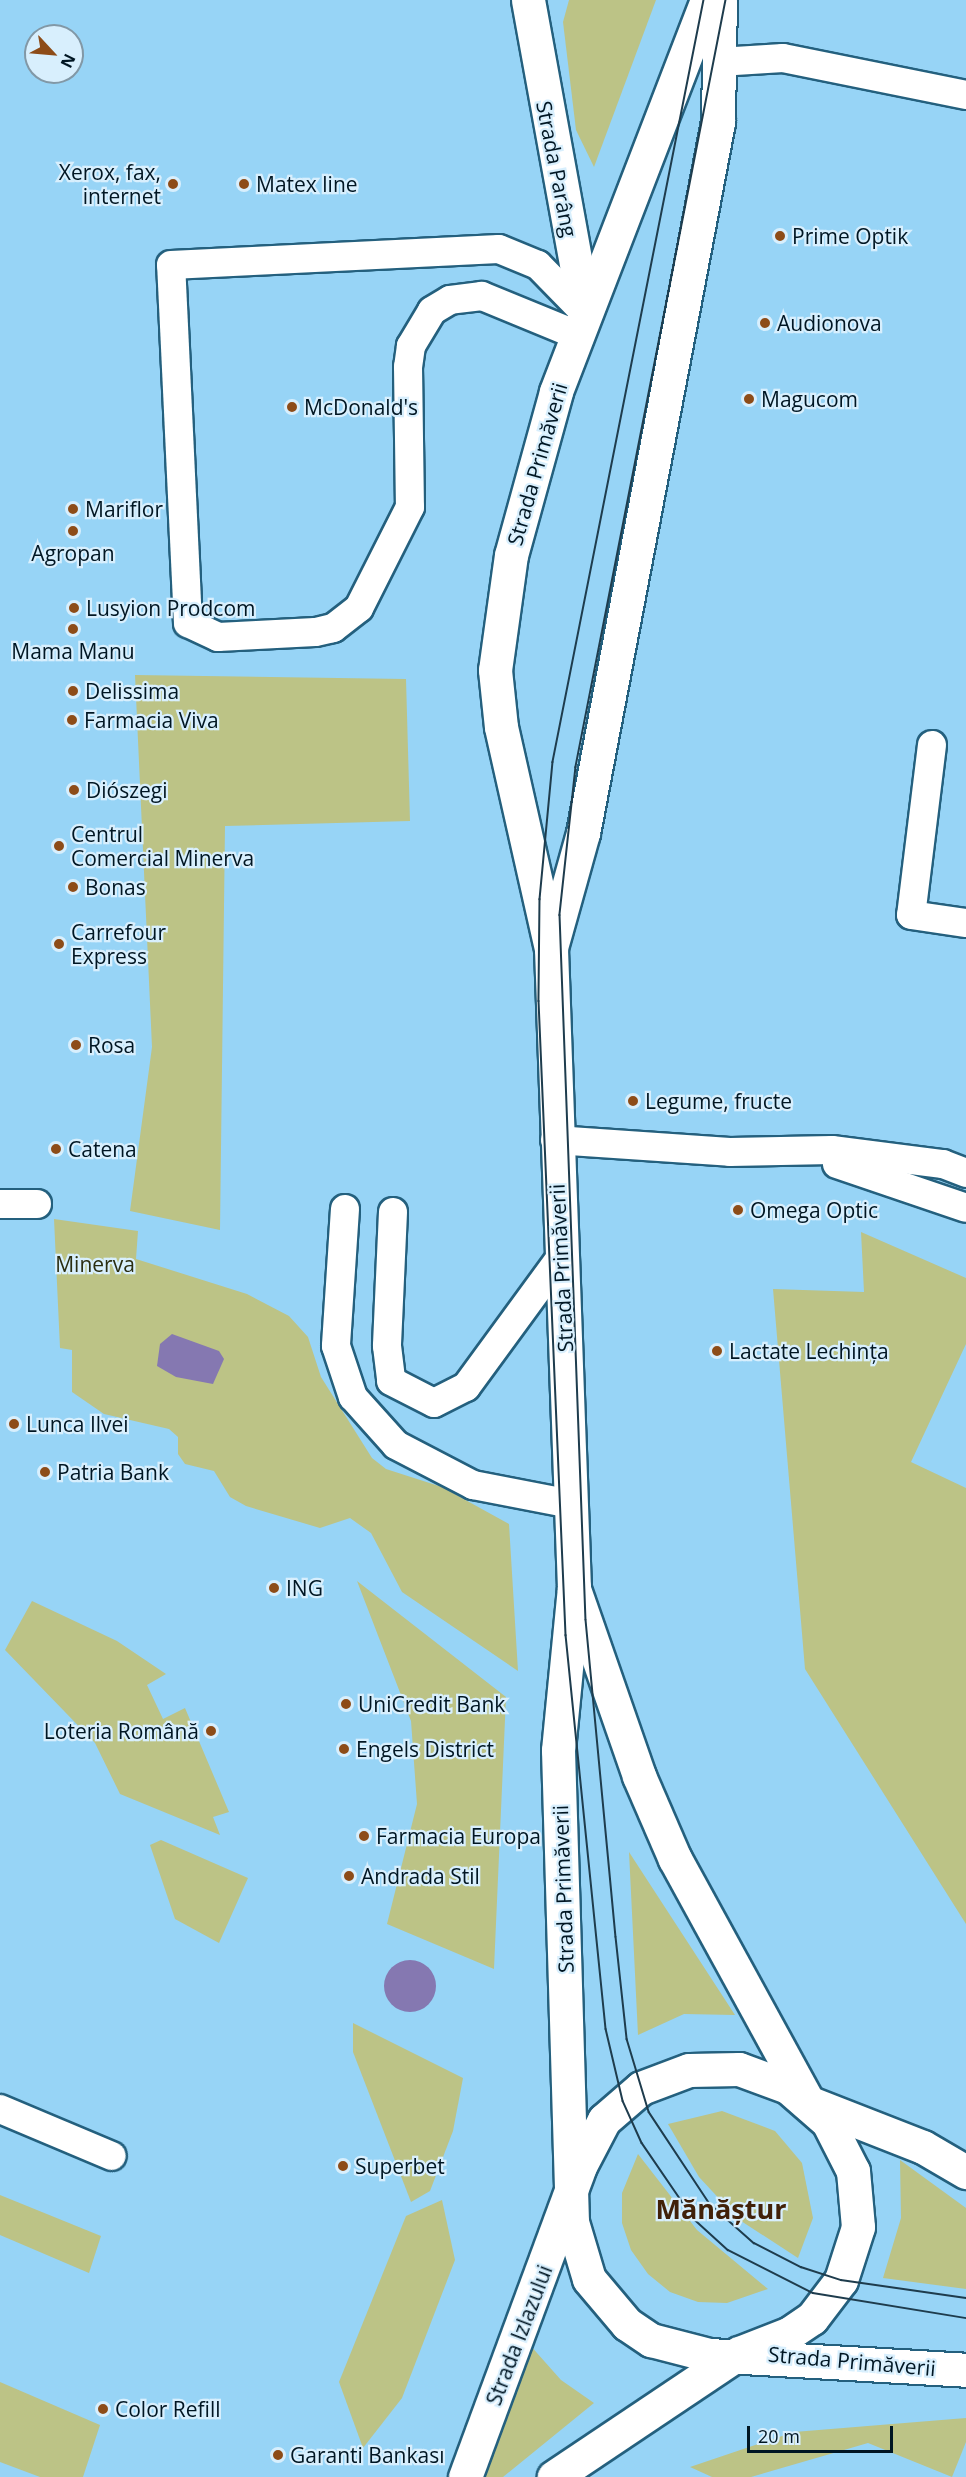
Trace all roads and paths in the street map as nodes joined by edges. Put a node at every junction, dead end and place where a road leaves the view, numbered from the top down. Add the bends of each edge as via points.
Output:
1 (707, 0) edge
2 (720, 0) edge
3 (535, 8) edge
4 (719, 62) junction
5 (966, 95) edge
6 (581, 324) junction
7 (932, 745) dead end
8 (966, 923) edge
9 (551, 949) junction
10 (555, 1140) junction
11 (806, 1154) junction
12 (966, 1173) edge
13 (0, 1204) edge
14 (37, 1204) dead end
15 (966, 1208) edge
16 (345, 1209) dead end
17 (393, 1212) dead end
18 (561, 1257) junction
19 (571, 1504) junction
20 (574, 1587) junction
21 (808, 2102) junction
22 (0, 2109) edge
23 (112, 2157) dead end
24 (966, 2172) edge
25 (573, 2192) junction
26 (739, 2353) junction
27 (966, 2370) edge
28 (465, 2477) edge
29 (554, 2477) edge

1 - 6 main road, Strada Primăverii
2 - 4 main road, Strada Primăverii
3 - 6 main road, Strada Parâng
4 - 5 lane via 783,58
4 - 9 main road, Strada Primăverii via 718,122 583,832
6 - 6 lane via 538,265 499,249 171,265 188,623 218,637 315,632 333,628 359,608 410,507 408,368 411,346 432,311 450,300 482,296
6 - 9 main road, Strada Primăverii via 510,555 495,670 501,727
7 - 8 lane via 911,915
9 - 10 main road, Strada Primăverii
10 - 11 lane
10 - 18 main road, Strada Primăverii
11 - 12 lane via 832,1150 943,1164
11 - 15 lane
13 - 14 lane
16 - 19 lane via 336,1346 353,1397 396,1445 473,1485
17 - 18 lane via 387,1346 391,1381 434,1403 466,1387
18 - 19 main road, Strada Primăverii
19 - 20 main road, Strada Primăverii
20 - 21 main road, Strada Primăverii via 639,1776 675,1859
20 - 25 main road, Strada Primăverii via 558,1750
21 - 24 main road, Strada Primăverii via 923,2146
21 - 25 main road, Strada Primăverii via 772,2079 739,2069 688,2070 663,2077 604,2120 589,2143
21 - 26 main road, Strada Primăverii via 828,2122 853,2171 858,2227 852,2255 835,2289 812,2318 765,2345
22 - 23 lane
25 - 26 main road, Strada Primăverii via 572,2222 588,2279 627,2324 680,2350
25 - 28 main road, Strada Izlazului
26 - 27 main road, Strada Primăverii
26 - 29 main road

